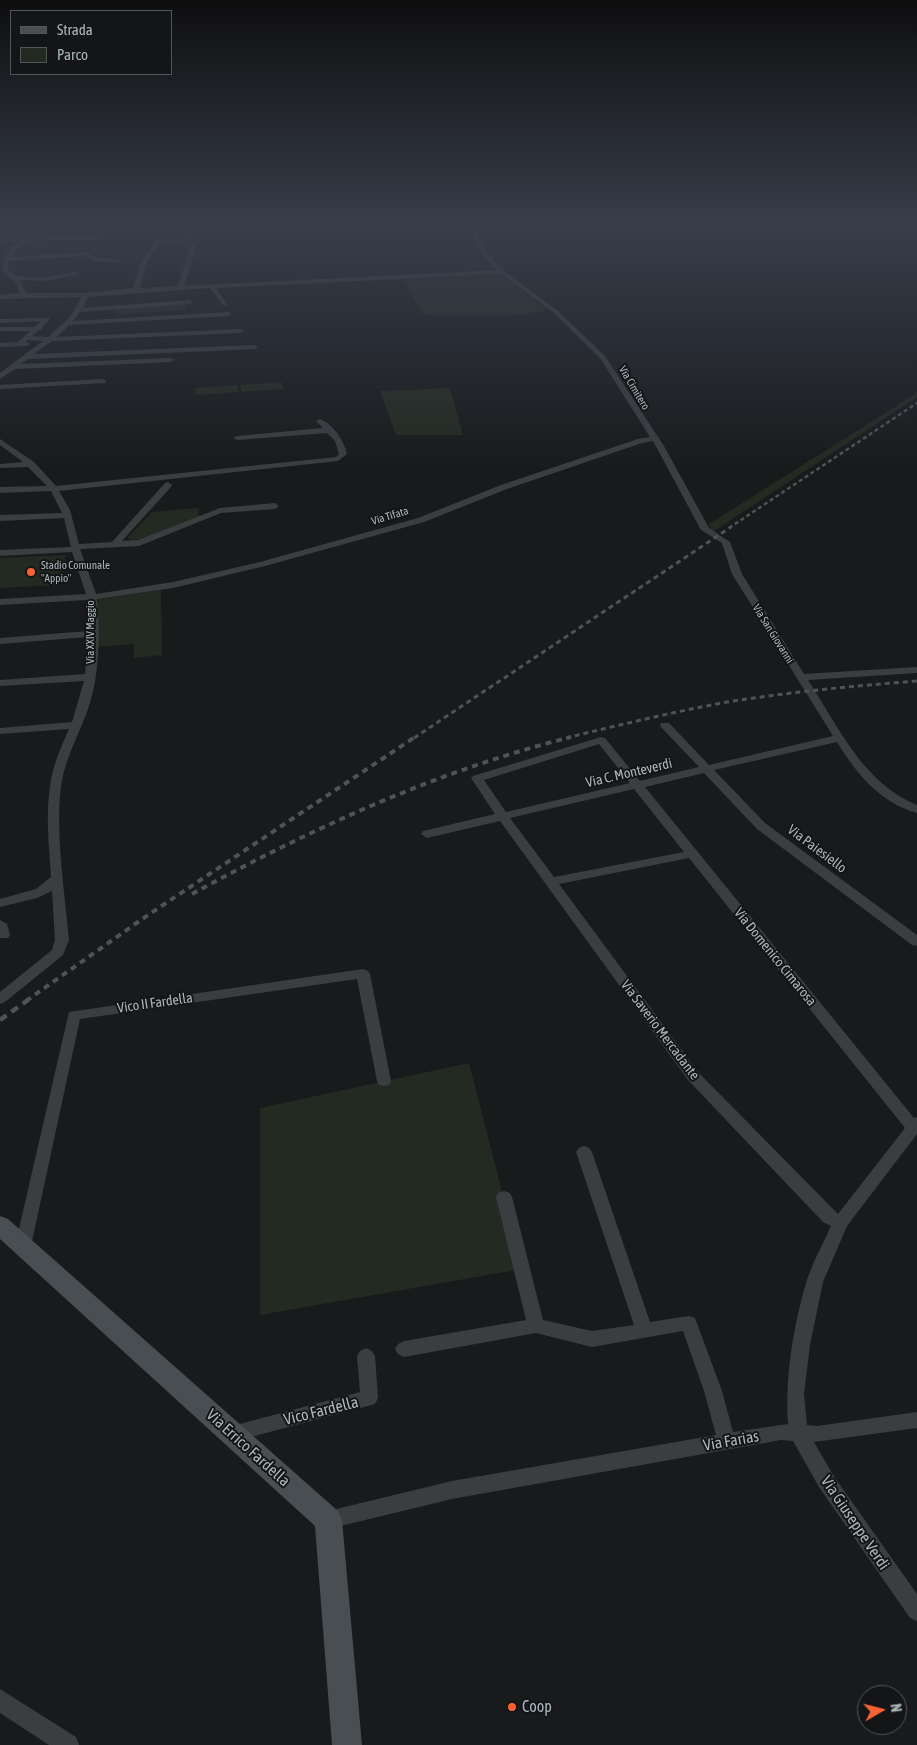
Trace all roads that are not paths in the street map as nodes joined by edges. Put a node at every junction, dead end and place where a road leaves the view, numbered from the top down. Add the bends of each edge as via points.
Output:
1 (101, 308) edge
2 (551, 308) edge
3 (79, 310) joint
4 (228, 314) dead end
5 (1, 317) edge
6 (67, 323) junction
7 (235, 324) dead end
8 (0, 329) edge
9 (37, 329) junction
10 (58, 330) junction
11 (241, 331) dead end
12 (27, 338) junction
13 (46, 341) junction
14 (0, 344) edge
15 (20, 344) junction
16 (255, 347) dead end
17 (24, 357) junction
18 (171, 360) dead end
19 (0, 366) edge
20 (13, 366) junction
21 (0, 377) edge
22 (102, 381) dead end
23 (0, 387) edge
24 (320, 421) dead end
25 (330, 430) junction
26 (237, 438) dead end
27 (654, 439) junction
28 (0, 441) edge
29 (31, 464) junction
30 (0, 466) edge
31 (168, 485) dead end
32 (53, 488) junction
33 (0, 490) edge
34 (275, 506) dead end
35 (67, 515) junction
36 (0, 518) edge
37 (115, 544) junction
38 (75, 548) junction
39 (0, 553) edge
40 (86, 584) junction
41 (126, 592) junction
42 (92, 597) junction
43 (0, 602) edge
44 (92, 634) junction
45 (0, 641) edge
46 (917, 670) edge
47 (90, 677) junction
48 (800, 677) junction
49 (0, 683) edge
50 (665, 725) dead end
51 (76, 728) junction
52 (0, 732) edge
53 (838, 738) junction
54 (709, 769) junction
55 (637, 787) junction
56 (917, 809) edge
57 (503, 817) junction
58 (427, 834) dead end
59 (692, 854) junction
60 (57, 877) junction
61 (550, 882) junction
62 (0, 903) edge
63 (917, 942) edge
64 (0, 999) edge
65 (384, 1081) dead end
66 (915, 1125) edge
67 (584, 1152) dead end
68 (504, 1196) dead end
69 (840, 1224) junction
70 (0, 1225) edge
71 (23, 1246) junction
72 (536, 1326) junction
73 (644, 1330) junction
74 (404, 1349) dead end
75 (366, 1356) dead end
76 (917, 1420) edge
77 (798, 1433) junction
78 (232, 1434) junction
79 (727, 1442) junction
80 (328, 1520) junction
81 (917, 1611) edge
82 (0, 1700) edge
83 (68, 1745) edge
84 (347, 1745) edge

1 - 3 street
2 - 27 street, Via Cimitero via 603,357
3 - 6 street
4 - 6 street
5 - 9 street via 47,319
6 - 10 street
7 - 10 street
8 - 9 street
9 - 10 street
9 - 12 street
10 - 13 street
11 - 13 street
12 - 13 street
12 - 15 street
13 - 15 street
13 - 17 street
14 - 15 street
16 - 17 street
17 - 20 street
18 - 20 street
19 - 20 street
20 - 21 street
22 - 23 street
24 - 25 street
25 - 26 street
25 - 32 street via 340,440 343,454 338,459
27 - 41 street, Via Tifata via 546,473 372,535 182,583
27 - 48 street, Via San Giovanni via 706,530 726,542 736,574
28 - 29 street, Via XXIV Maggio
29 - 30 street
29 - 32 street, Via XXIV Maggio
31 - 37 street
32 - 33 street
32 - 35 street, Via XXIV Maggio
34 - 37 street via 220,511 139,543
35 - 36 street
35 - 38 street, Via XXIV Maggio
37 - 38 street
38 - 39 street
38 - 40 street, Via XXIV Maggio
40 - 41 street, Via Tifata via 102,590
40 - 42 street, Via XXIV Maggio
41 - 42 street, Via Tifata
42 - 43 street, Via Tifata
42 - 44 street, Via XXIV Maggio
44 - 45 street
44 - 47 street, Via XXIV Maggio
46 - 48 street
47 - 49 street
47 - 51 street, Via XXIV Maggio
48 - 53 street, Via San Giovanni
50 - 54 street, Via Paiesiello
51 - 52 street
51 - 60 street, Via XXIV Maggio via 58,770 55,790
53 - 54 street, Via C. Monteverdi
53 - 56 street, Via San Giovanni via 873,783 898,803
54 - 55 street, Via C. Monteverdi
54 - 63 street, Via Paiesiello via 761,826
55 - 57 street, Via C. Monteverdi
55 - 57 street, Via Domenico Cimarosa via 601,740 477,778
55 - 59 street, Via Domenico Cimarosa
57 - 58 street, Via C. Monteverdi
57 - 61 street, Via Saverio Mercadante
59 - 61 street
59 - 66 street, Via Domenico Cimarosa
60 - 62 street via 54,884 42,892
60 - 64 street via 62,940 58,952
61 - 69 street, Via Saverio Mercadante via 693,1076 829,1217
65 - 71 street, Vico II Fardella via 363,974 74,1015
66 - 69 street
67 - 73 street
68 - 72 street
69 - 77 street via 815,1282 801,1345 795,1394
70 - 71 street, Via Errico Fardella
71 - 78 street, Via Errico Fardella
72 - 73 street via 592,1339
72 - 74 street
73 - 79 street via 689,1323
75 - 78 street, Vico Fardella via 369,1398
76 - 77 street, Via Farias via 817,1434
77 - 79 street, Via Farias via 781,1432
77 - 81 street, Via Giuseppe Verdi via 826,1481
78 - 80 street, Via Errico Fardella
79 - 80 street, Via Farias via 452,1490
80 - 84 street
82 - 83 street

